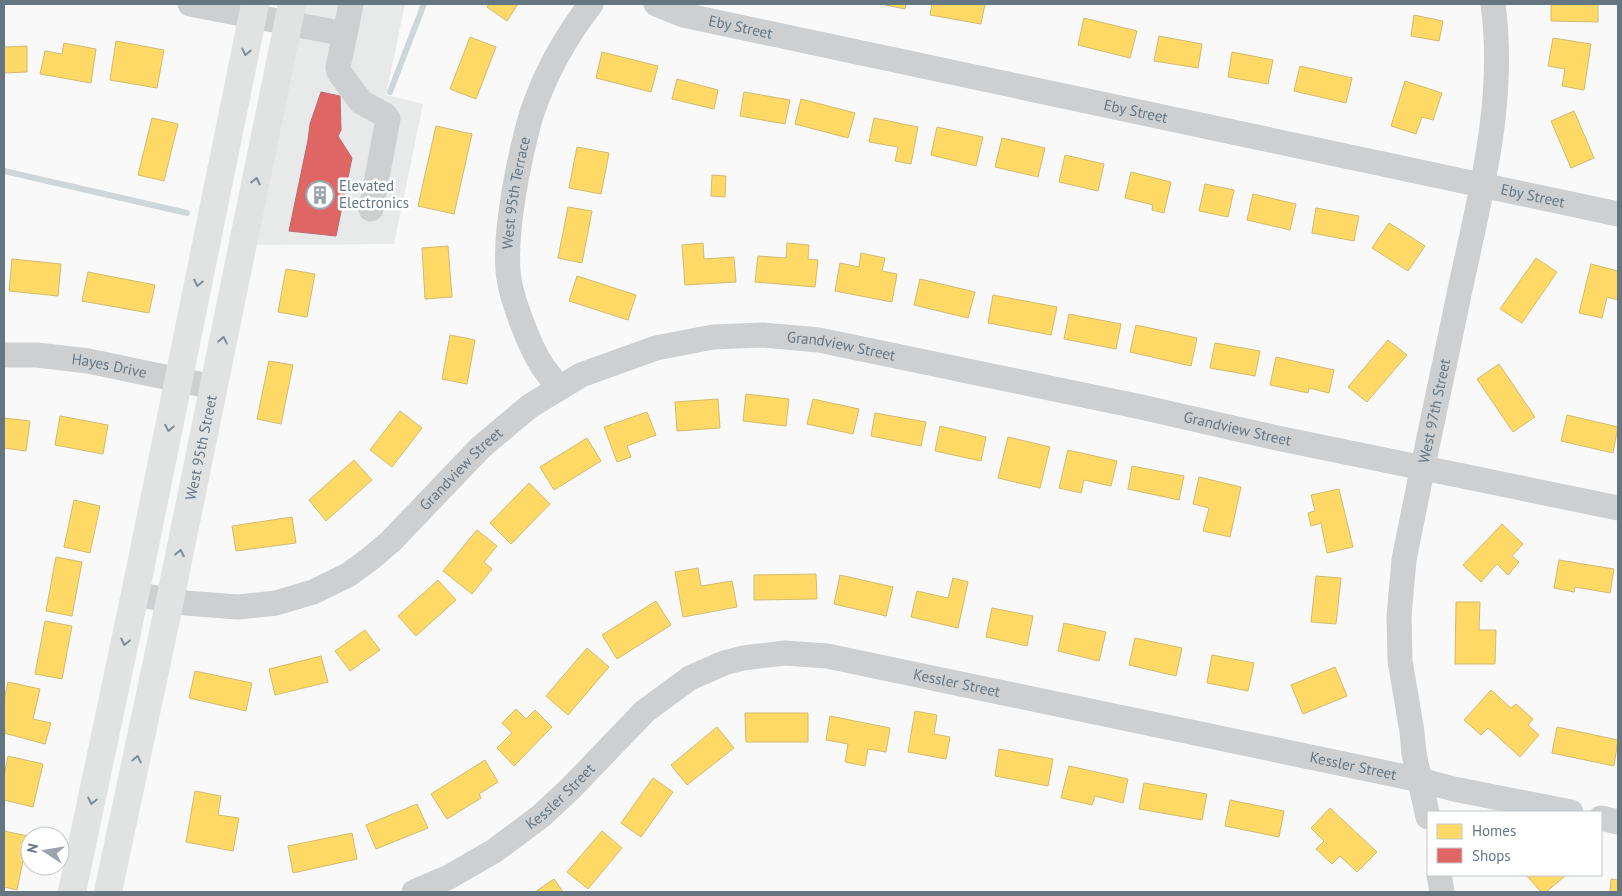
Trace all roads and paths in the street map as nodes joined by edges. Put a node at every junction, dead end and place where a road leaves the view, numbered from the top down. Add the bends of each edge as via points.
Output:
1 (190, 4) edge
2 (351, 4) edge
3 (591, 4) edge
4 (656, 4) edge
5 (1493, 4) edge
6 (254, 10) edge
7 (290, 13) edge
8 (345, 34) junction
9 (1482, 185) junction
10 (371, 210) dead end
11 (1618, 214) edge
12 (4, 354) edge
13 (179, 380) junction
14 (213, 387) junction
15 (559, 388) junction
16 (1422, 468) junction
17 (1618, 508) edge
18 (135, 594) junction
19 (170, 600) junction
20 (1420, 780) junction
21 (1566, 811) edge
22 (1427, 812) edge
23 (1602, 818) edge
24 (1618, 822) edge
25 (1439, 876) edge
26 (72, 892) edge
27 (108, 892) edge
28 (414, 892) edge
29 (1442, 892) edge

1 - 6 street
2 - 8 street
3 - 15 street, West 95th Terrace via 578,20 546,77 532,111 511,209 508,272 512,297 533,349
4 - 9 street, Eby Street via 683,15
5 - 9 street, West 97th Street via 1498,65 1494,119
6 - 7 street
6 -> 13 main road
7 - 8 street
14 -> 7 main road, West 95th Street
8 - 10 street via 339,72 360,102 385,114 388,119
9 - 11 street, Eby Street
9 - 16 street, West 97th Street
12 - 13 street, Hayes Drive via 88,360
13 - 14 street, Hayes Drive
13 -> 18 main road
19 -> 14 main road, West 95th Street
15 - 16 street, Grandview Street via 581,375 656,348 713,337 763,335 810,339 1131,404
15 - 19 street, Grandview Street via 530,406 482,447 391,541 348,575 313,592 257,606
16 - 17 street, Grandview Street
16 - 20 street, West 97th Street via 1404,560 1399,616 1400,661
18 - 19 street, Grandview Street
18 -> 26 main road
27 -> 19 main road, West 95th Street
20 - 21 street, Kessler Street
20 - 22 street, West 97th Street
20 - 28 street, Kessler Street via 828,656 764,654 724,663 690,678 645,711 541,816 494,851 449,877
23 - 24 street
25 - 29 street

